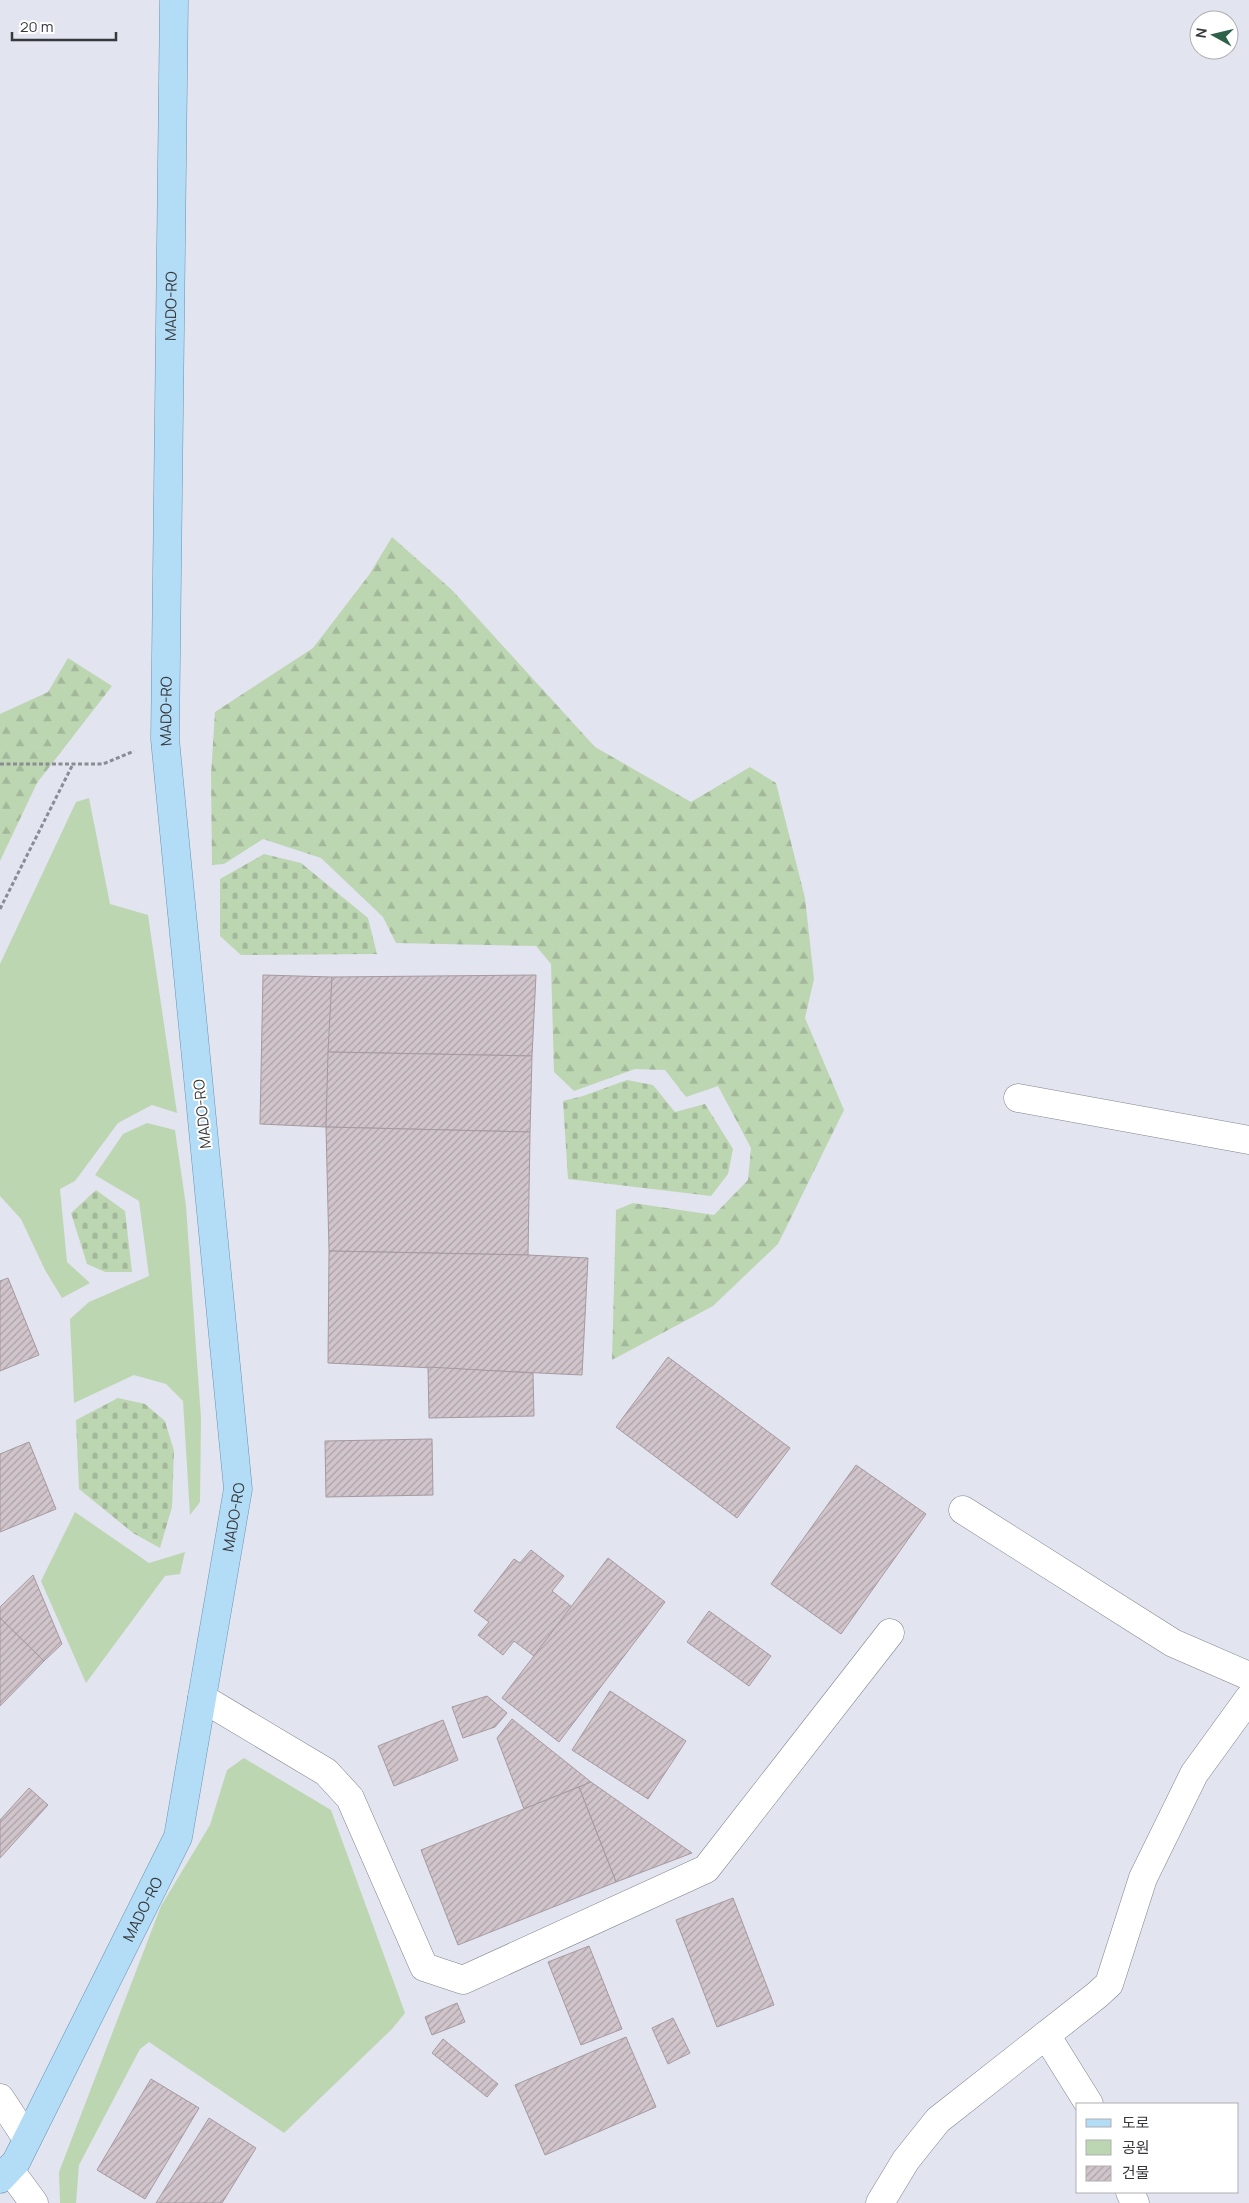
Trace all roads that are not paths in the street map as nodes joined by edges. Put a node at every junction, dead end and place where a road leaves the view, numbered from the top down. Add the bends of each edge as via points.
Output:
1 (174, 0) edge
2 (1018, 1098) dead end
3 (1249, 1140) edge
4 (963, 1510) dead end
5 (890, 1633) dead end
6 (1249, 1676) edge
7 (202, 1698) junction
8 (1249, 1698) edge
9 (1046, 2035) junction
10 (0, 2098) edge
11 (1089, 2103) edge
12 (27, 2139) junction
13 (5, 2174) edge
14 (34, 2203) edge
15 (880, 2203) edge

1 - 7 main road, MADO-RO via 165,739 238,1489
2 - 3 lane
4 - 6 lane via 1173,1643
5 - 7 lane via 706,1869 463,1980 424,1967 350,1798 326,1772
7 - 12 main road, MADO-RO via 178,1837
8 - 9 lane via 1194,1774 1143,1878 1109,1984
9 - 11 lane
9 - 15 lane via 938,2120 906,2160
10 - 12 lane
12 - 13 main road, MADO-RO via 16,2162
13 - 14 lane

